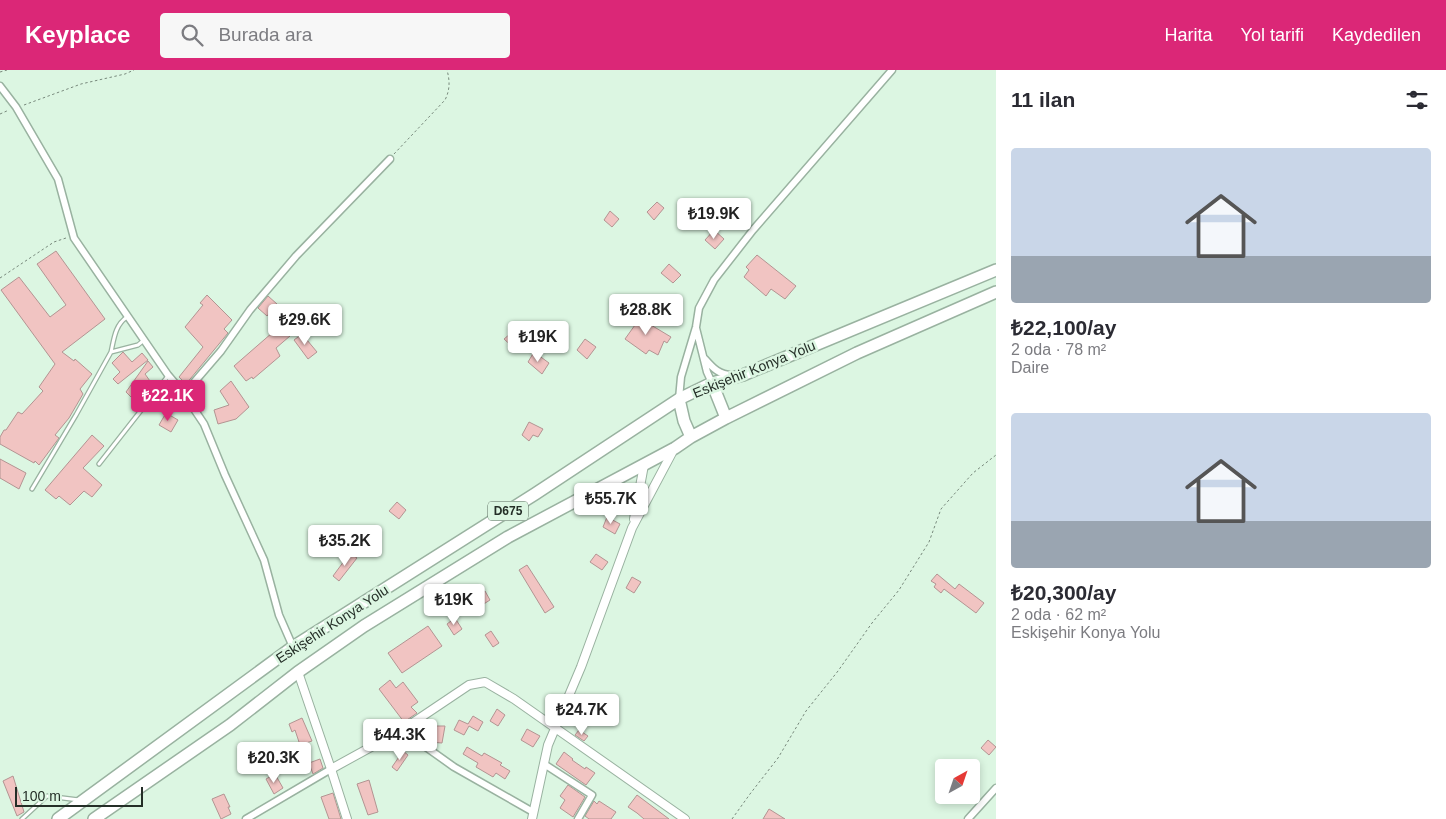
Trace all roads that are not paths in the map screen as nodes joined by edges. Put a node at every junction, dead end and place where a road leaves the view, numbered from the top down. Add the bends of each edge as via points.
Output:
1 (892, 70) edge
2 (0, 86) edge
3 (390, 158) road end
4 (996, 270) edge
5 (996, 292) edge
6 (128, 316) junction
7 (696, 327) junction
8 (144, 340) junction
9 (111, 352) junction
10 (703, 357) junction
11 (168, 375) junction
12 (743, 375) junction
13 (712, 383) junction
14 (184, 394) junction
15 (679, 399) junction
16 (726, 418) junction
17 (691, 437) junction
18 (675, 448) junction
19 (99, 464) dead end
20 (644, 464) junction
21 (32, 489) dead end
22 (632, 526) junction
23 (294, 647) junction
24 (298, 672) junction
25 (555, 729) junction
26 (402, 730) junction
27 (544, 764) junction
28 (331, 769) junction
29 (996, 788) edge
30 (82, 801) junction
31 (532, 815) edge
32 (22, 819) edge
33 (58, 819) edge
34 (94, 819) edge
35 (246, 819) edge
36 (346, 819) edge
37 (578, 819) edge
38 (685, 819) edge
39 (968, 819) edge

1 - 7 street via 753,230 714,280 700,308
2 - 6 street via 58,178 74,238
3 - 14 street via 296,256
4 - 12 highway, Eskişehir Konya Yolu / D675
5 - 16 highway, D675 via 857,353
6 - 8 street
6 - 9 lane via 116,331
7 - 10 street
7 - 15 street via 681,377
8 - 9 lane
8 - 11 street
9 - 21 lane
10 - 12 street via 714,370 725,375
10 - 13 street
11 - 14 street
11 - 19 lane
12 - 13 highway, Eskişehir Konya Yolu / D675
13 - 15 highway, Eskişehir Konya Yolu / D675
13 - 16 highway
14 - 23 street via 204,424 264,560 279,616
15 - 17 highway
15 - 23 highway, Eskişehir Konya Yolu / D675
16 - 17 highway, D675
17 - 18 highway, D675
18 - 20 highway, D675
18 - 22 street
20 - 22 street
20 - 24 highway, D675 via 508,537 364,626
22 - 25 street via 581,668
23 - 30 highway, Eskişehir Konya Yolu / D675
24 - 28 street
24 - 34 highway, Eskişehir Konya Yolu / D675 via 230,725
25 - 26 street via 485,682 469,685
25 - 27 street
25 - 38 street
26 - 28 street
26 - 31 street via 454,767
27 - 31 street
27 - 37 street via 592,796
28 - 35 street
28 - 36 street
29 - 39 street
30 - 32 lane via 48,796
30 - 33 highway, Eskişehir Konya Yolu / D675

